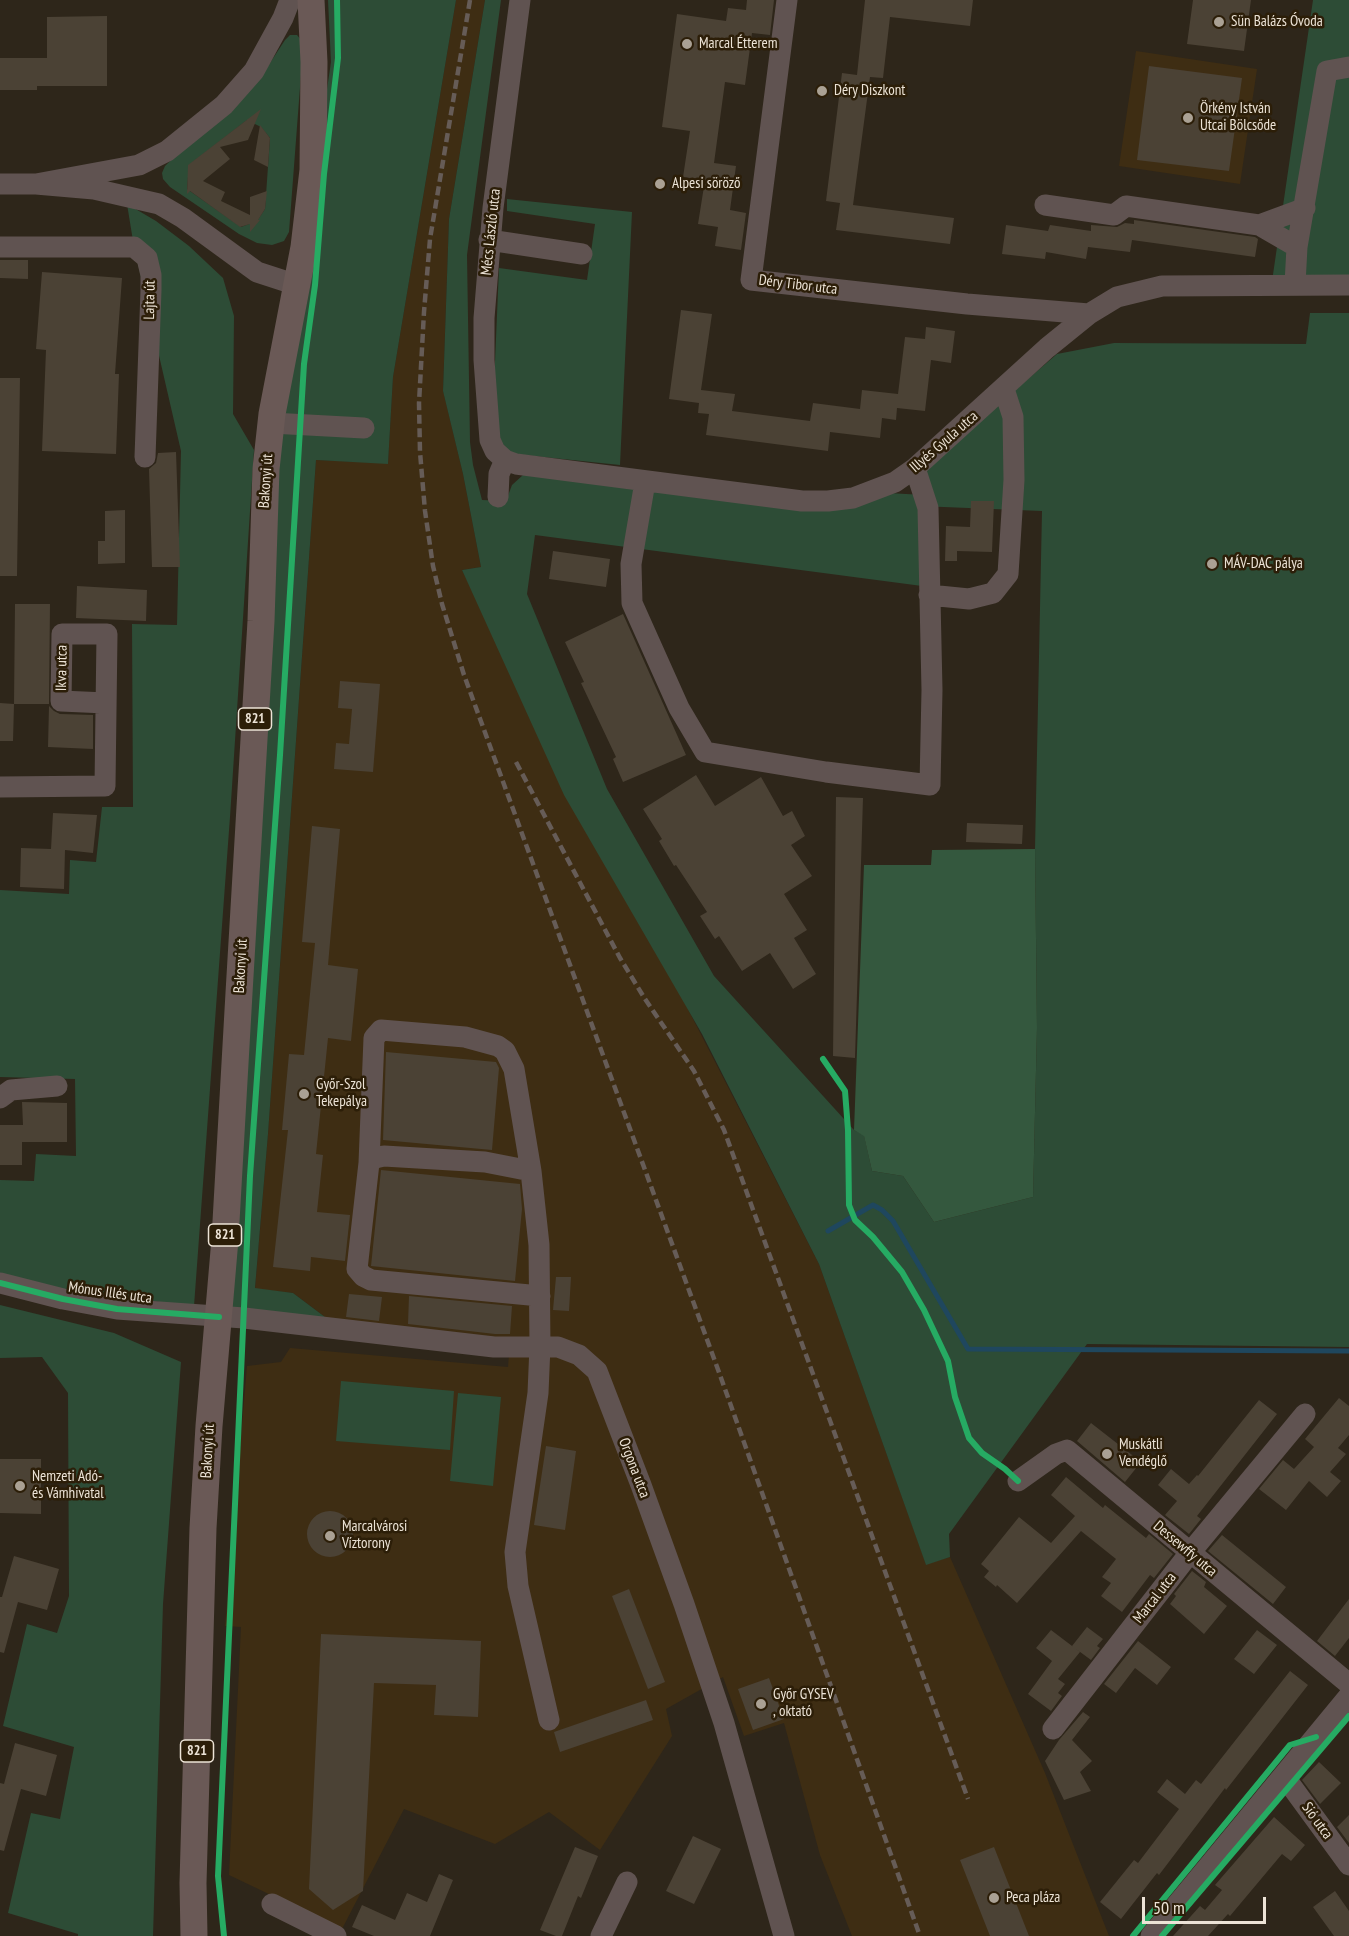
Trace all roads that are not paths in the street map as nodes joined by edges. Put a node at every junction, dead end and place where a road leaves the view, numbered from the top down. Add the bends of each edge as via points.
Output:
1 (290, 0) edge
2 (311, 0) edge
3 (520, 0) edge
4 (788, 0) edge
5 (1349, 67) edge
6 (0, 184) edge
7 (36, 184) junction
8 (1045, 205) dead end
9 (1305, 208) junction
10 (1259, 225) junction
11 (489, 240) junction
12 (0, 247) edge
13 (1297, 247) junction
14 (582, 254) dead end
15 (1295, 284) junction
16 (297, 285) junction
17 (1349, 285) edge
18 (1089, 314) junction
19 (1004, 389) junction
20 (271, 423) junction
21 (364, 428) dead end
22 (145, 457) dead end
23 (505, 460) junction
24 (915, 468) junction
25 (645, 482) junction
26 (498, 497) dead end
27 (928, 595) junction
28 (106, 703) dead end
29 (0, 787) edge
30 (57, 1086) dead end
31 (0, 1098) edge
32 (369, 1163) junction
33 (531, 1171) junction
34 (0, 1283) edge
35 (540, 1296) junction
36 (219, 1317) junction
37 (540, 1346) junction
38 (1305, 1414) dead end
39 (1017, 1481) dead end
40 (1189, 1554) junction
41 (1349, 1684) edge
42 (1349, 1696) edge
43 (549, 1720) dead end
44 (1053, 1729) dead end
45 (1284, 1776) junction
46 (1349, 1865) edge
47 (627, 1882) dead end
48 (272, 1904) dead end
49 (194, 1936) edge
50 (336, 1936) edge
51 (601, 1936) edge
52 (784, 1936) edge
53 (1151, 1936) edge

1 - 7 street via 254,71 224,105 167,151 139,165
2 - 16 main road, Bakonyi út / 821 via 315,73 313,170
3 - 11 street, Mécs László utca
4 - 18 street, Déry Tibor utca via 751,280
5 - 9 street via 1327,71
6 - 7 street
7 - 16 street via 94,189 159,204 257,272
8 - 10 street via 1114,215 1126,206
9 - 10 street
9 - 13 street
10 - 13 street
11 - 14 street
11 - 23 street, Mécs László utca via 484,318 486,402 490,440
12 - 22 street, Lajta út via 134,247 147,258 151,290
13 - 15 street
15 - 17 street, Illyés Gyula utca
15 - 18 street, Illyés Gyula utca via 1162,286 1117,297
16 - 20 main road, Bakonyi út / 821
18 - 19 street, Illyés Gyula utca
19 - 24 street, Illyés Gyula utca
19 - 27 street via 1013,417 1014,480 1008,573 993,593 969,599
20 - 21 street
20 - 36 main road, Bakonyi út / 821
23 - 25 street, Illyés Gyula utca
23 - 26 street via 499,474
24 - 25 street, Illyés Gyula utca via 874,491 828,501
24 - 27 street via 928,508
25 - 27 street via 631,564 632,603 679,708 705,752 930,785
28 - 29 street via 105,786
30 - 31 street via 11,1090
32 - 33 street via 384,1156 485,1162
32 - 33 street via 374,1038 381,1030 465,1037 505,1051 514,1069
32 - 35 street via 357,1269 363,1276 371,1280
33 - 35 street
34 - 36 street, Mónus Illés utca via 117,1309
35 - 37 street
36 - 37 street, Orgona utca via 494,1347
36 - 49 main road, Bakonyi út / 821 via 204,1517
37 - 43 street via 538,1393 516,1552 518,1586
37 - 52 street, Orgona utca via 558,1347 579,1355 597,1371 724,1723
38 - 40 street, Marcal utca
39 - 40 street, Dessewffy utca via 1067,1450
40 - 41 street, Dessewffy utca
40 - 44 street, Marcal utca
42 - 45 street
45 - 46 street, Sió utca
45 - 53 street
47 - 51 street
48 - 50 street

